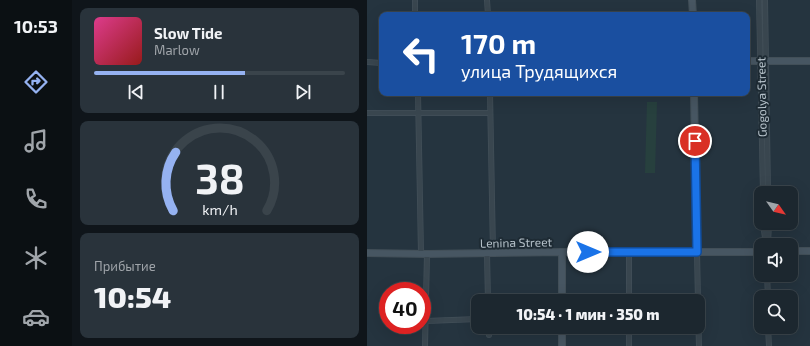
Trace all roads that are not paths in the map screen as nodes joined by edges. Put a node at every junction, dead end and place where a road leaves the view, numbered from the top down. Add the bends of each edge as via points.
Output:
1 (415, 0) edge
2 (487, 0) edge
3 (692, 0) edge
4 (759, 0) edge
5 (765, 0) edge
6 (415, 12) edge
7 (487, 12) edge
8 (693, 12) edge
9 (750, 61) edge
10 (763, 61) junction
11 (810, 61) edge
12 (367, 62) edge
13 (379, 63) edge
14 (418, 96) edge
15 (490, 96) edge
16 (694, 96) edge
17 (367, 113) edge
18 (418, 113) junction
19 (490, 113) junction
20 (763, 186) edge
21 (768, 186) edge
22 (798, 251) edge
23 (810, 251) edge
24 (562, 252) junction
25 (629, 252) junction
26 (697, 252) junction
27 (754, 252) edge
28 (367, 253) edge
29 (490, 253) junction
30 (424, 254) junction
31 (425, 282) edge
32 (488, 294) edge
33 (562, 294) edge
34 (629, 294) edge
35 (698, 294) edge
36 (471, 319) edge
37 (431, 321) edge
38 (425, 334) edge
39 (562, 334) edge
40 (629, 334) edge
41 (699, 334) edge
42 (768, 334) edge
43 (425, 346) edge
44 (562, 346) edge
45 (629, 346) edge
46 (699, 346) edge
47 (769, 346) edge

1 - 6 street
2 - 7 street
3 - 8 street
4 - 10 street, Gogolya Street
5 - 10 street, Gogolya Street
9 - 10 street
10 - 11 street
10 - 20 street, Gogolya Street
10 - 21 street, Gogolya Street
12 - 13 street
14 - 18 street
15 - 19 street
16 - 26 street
17 - 18 street
18 - 19 street
18 - 30 street
19 - 29 street
22 - 23 street
24 - 25 street, Lenina Street
24 - 29 street, Lenina Street
24 - 33 street
25 - 26 street, Lenina Street
25 - 34 street
26 - 27 street, Lenina Street
26 - 35 street
28 - 30 street, Lenina Street
29 - 30 street, Lenina Street
29 - 32 street
30 - 31 street
36 - 37 street
38 - 43 street
39 - 44 street
40 - 45 street
41 - 46 street
42 - 47 street

